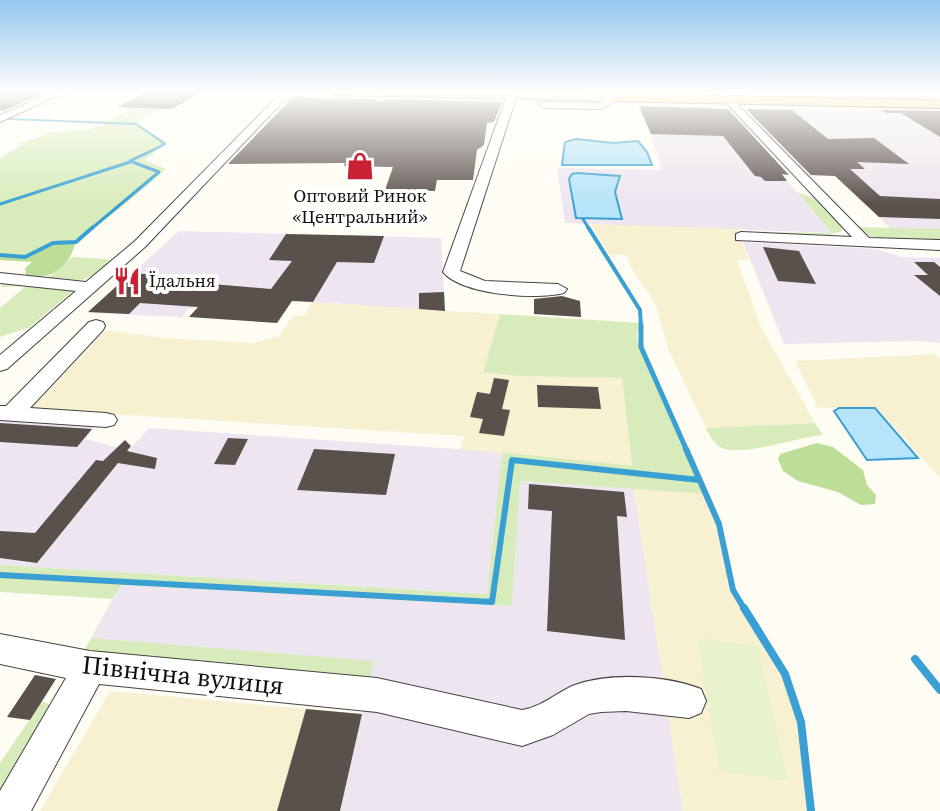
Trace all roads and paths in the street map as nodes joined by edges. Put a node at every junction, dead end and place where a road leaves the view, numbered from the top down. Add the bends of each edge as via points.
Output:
1 (250, 130) edge
2 (500, 130) edge
3 (756, 130) edge
4 (852, 229) junction
5 (741, 237) dead end
6 (829, 242) junction
7 (867, 244) junction
8 (940, 245) edge
9 (1, 277) edge
10 (90, 287) junction
11 (558, 289) dead end
12 (46, 323) junction
13 (9, 345) edge
14 (0, 365) edge
15 (5, 413) edge
16 (106, 420) dead end
17 (0, 649) edge
18 (90, 667) junction
19 (689, 701) dead end
20 (10, 811) edge

1 - 10 street via 140,244
2 - 11 street via 451,272 456,279 476,284
3 - 4 street
4 - 6 street via 847,237
4 - 7 street
5 - 6 street
6 - 7 street
7 - 8 street
9 - 10 street
10 - 12 street
12 - 13 street
12 - 15 street via 96,326
13 - 14 street
15 - 16 street
17 - 18 street, Північна вулиця
18 - 19 street, Північна вулиця via 366,693 522,728 544,723 591,697
18 - 20 street

